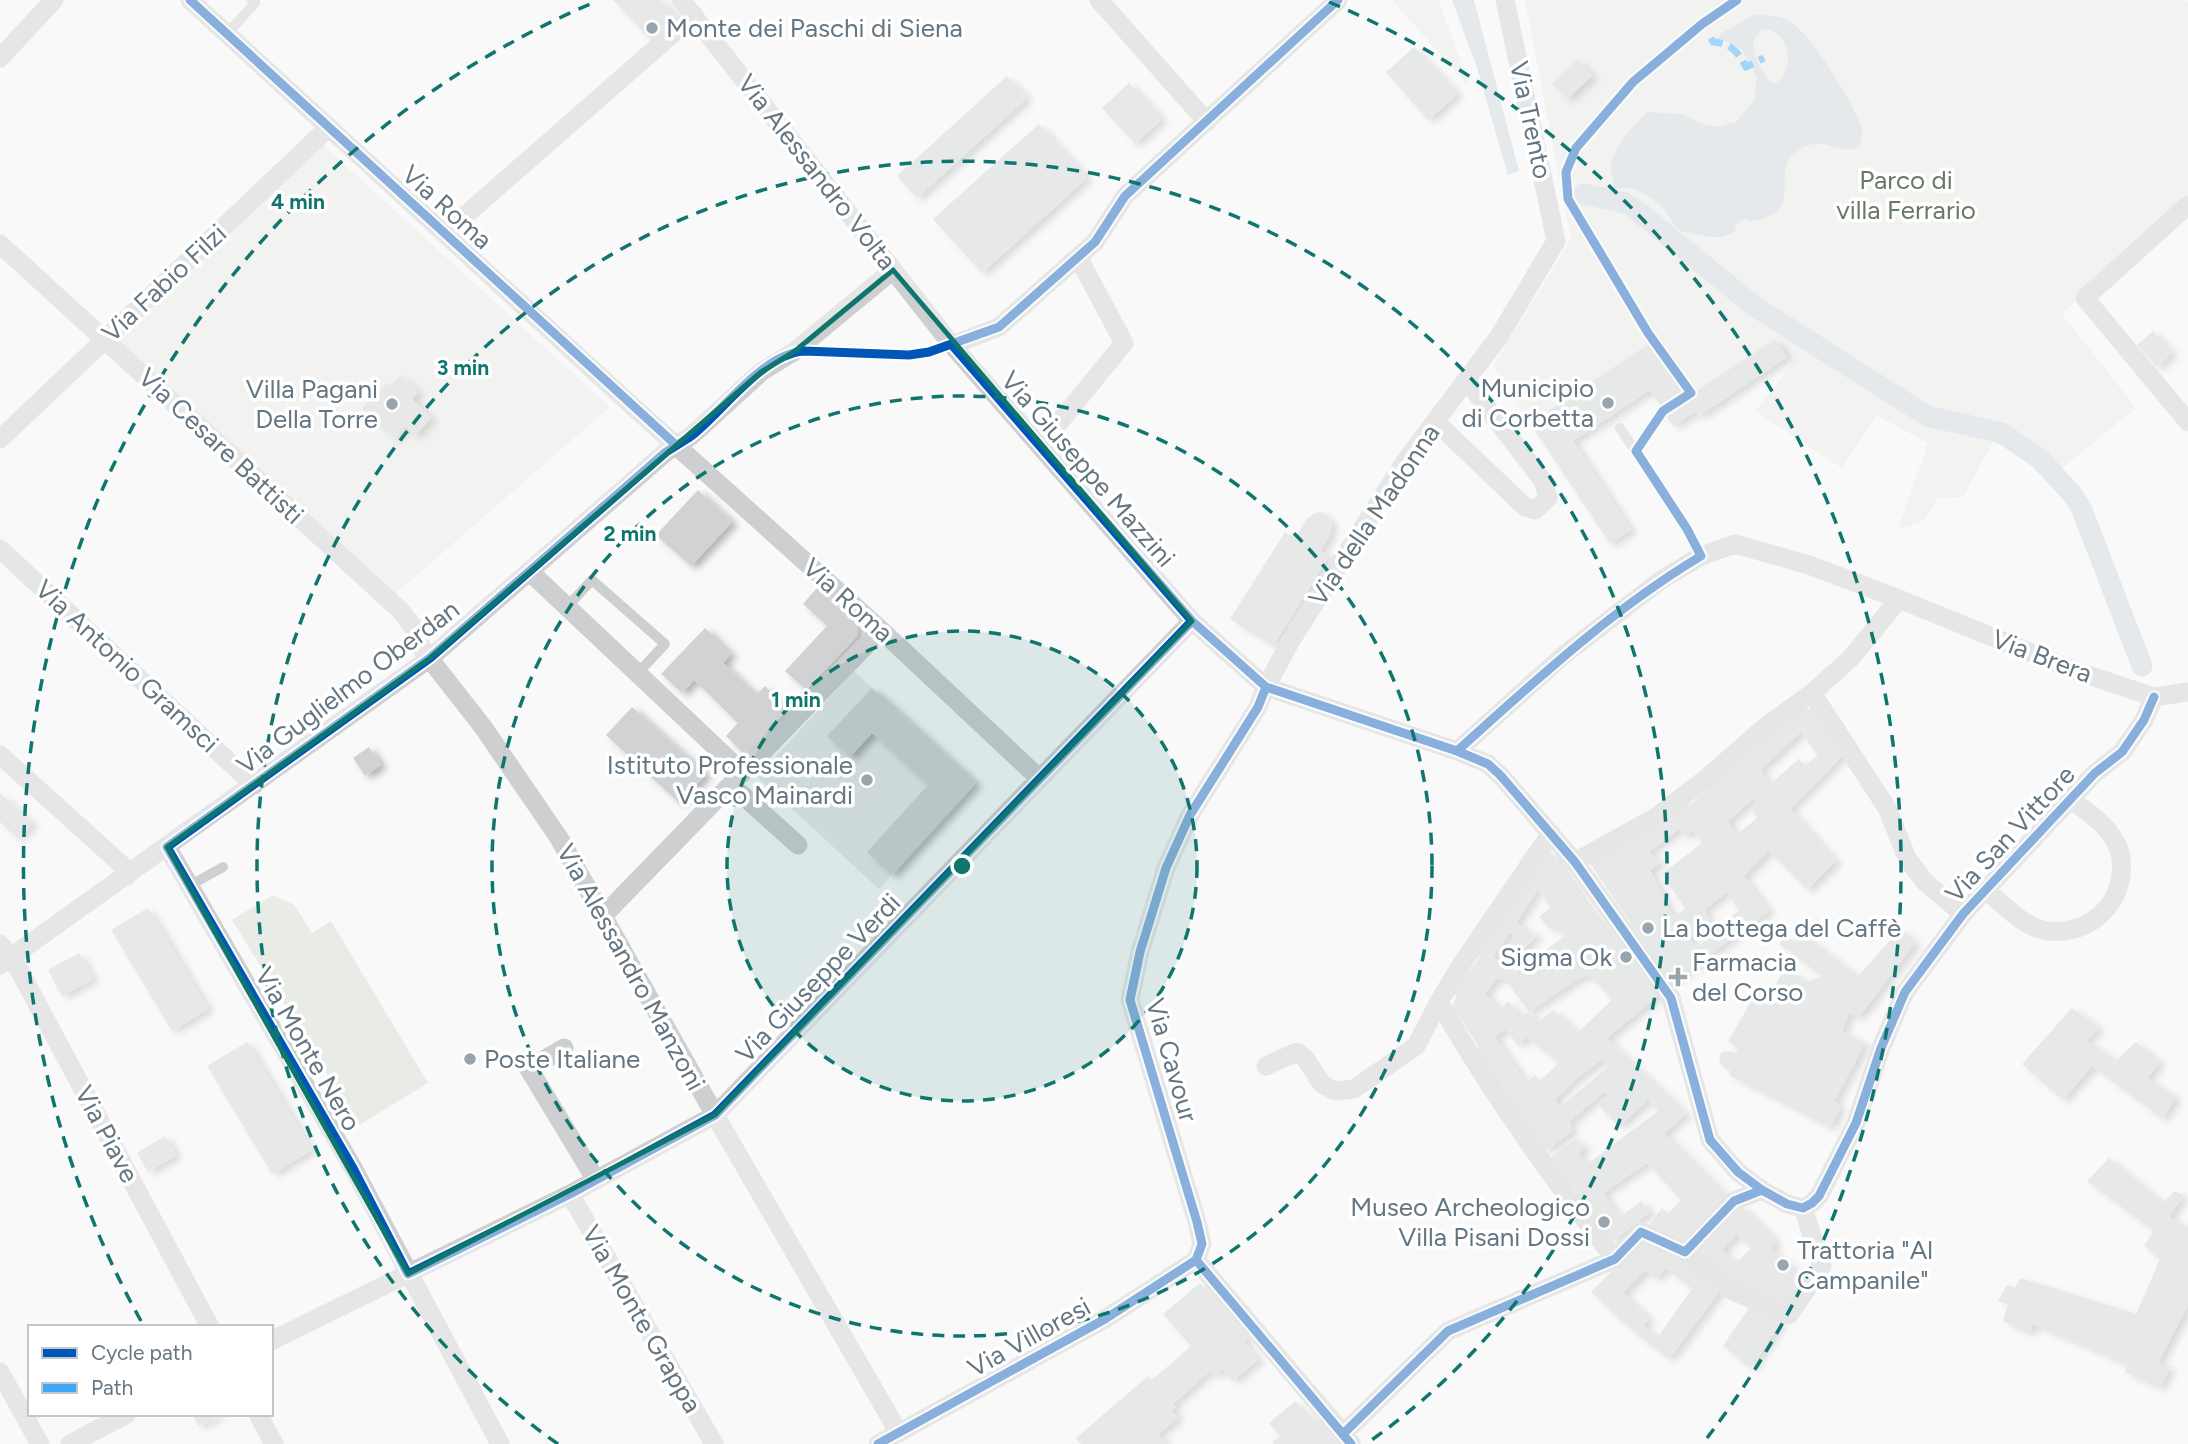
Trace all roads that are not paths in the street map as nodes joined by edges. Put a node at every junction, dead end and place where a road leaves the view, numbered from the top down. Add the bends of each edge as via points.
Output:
1 (54, 0) edge
2 (190, 0) edge
3 (252, 0) edge
4 (1099, 0) edge
5 (1338, 0) edge
6 (1505, 0) edge
7 (688, 7) edge
8 (226, 34) junction
9 (0, 58) edge
10 (1207, 122) junction
11 (328, 128) junction
12 (2188, 205) edge
13 (445, 233) junction
14 (1556, 241) joint
15 (0, 244) edge
16 (1078, 257) junction
17 (893, 270) junction
18 (105, 339) junction
19 (952, 345) junction
20 (1467, 381) junction
21 (1436, 422) junction
22 (2188, 422) edge
23 (1620, 428) dead end
24 (0, 439) edge
25 (676, 445) junction
26 (1040, 446) junction
27 (0, 549) edge
28 (1701, 556) junction
29 (529, 571) junction
30 (1899, 599) junction
31 (566, 608) junction
32 (1192, 621) junction
33 (881, 630) junction
34 (430, 658) junction
35 (637, 674) junction
36 (1266, 687) junction
37 (2188, 692) edge
38 (1812, 693) junction
39 (2154, 696) junction
40 (1457, 751) junction
41 (0, 755) edge
42 (1039, 778) junction
43 (737, 779) junction
44 (254, 785) junction
45 (2071, 799) junction
46 (1550, 833) junction
47 (798, 845) dead end
48 (167, 847) junction
49 (1575, 862) junction
50 (223, 867) dead end
51 (127, 876) junction
52 (188, 886) junction
53 (1986, 890) junction
54 (604, 915) junction
55 (1964, 915) junction
56 (4, 956) edge
57 (1439, 1002) junction
58 (564, 1048) dead end
59 (1266, 1066) dead end
60 (715, 1115) junction
61 (596, 1180) junction
62 (1762, 1190) junction
63 (570, 1194) junction
64 (1803, 1208) junction
65 (1685, 1252) junction
66 (1615, 1259) junction
67 (1196, 1260) junction
68 (408, 1274) junction
69 (209, 1325) edge
70 (273, 1339) edge
71 (0, 1372) edge
72 (123, 1416) edge
73 (259, 1416) edge
74 (899, 1433) junction
75 (1347, 1439) edge
76 (40, 1444) edge
77 (70, 1444) edge
78 (274, 1444) edge
79 (500, 1444) edge
80 (714, 1444) edge
81 (878, 1444) edge

1 - 9 street
2 - 8 street, Via Roma
3 - 8 lane via 255,3
4 - 10 street
5 - 10 street
6 - 14 street, Via Trento
7 - 13 street
7 - 17 street, Via Alessandro Volta
8 - 11 street, Via Roma
10 - 16 street via 1125,196 1095,242
11 - 13 street, Via Roma
11 - 18 street, Via Fabio Filzi
12 - 22 street via 2085,298
13 - 25 street, Via Roma
14 - 20 street, Via della Madonna
15 - 18 street, Via Cesare Battisti
16 - 19 street via 999,327
16 - 26 street via 1124,343
17 - 19 street, Via Alessandro Volta
17 - 25 street, Via Guglielmo Oberdan
18 - 24 street, Via Fabio Filzi
18 - 34 street, Via Cesare Battisti via 400,610
19 - 26 street, Via Giuseppe Mazzini
20 - 21 street, Via della Madonna
20 - 21 street via 1543,481 1548,498 1535,510 1525,507
21 - 36 street, Via della Madonna via 1356,536
23 - 28 lane
25 - 29 street, Via Guglielmo Oberdan
25 - 33 street, Via Roma
26 - 32 street, Via Giuseppe Mazzini
27 - 44 street, Via Antonio Gramsci
28 - 30 street, Via Brera via 1735,544 1809,565
28 - 40 street, Via Brera via 1661,580 1565,654
29 - 31 street
29 - 34 street, Via Guglielmo Oberdan
30 - 38 street via 1851,658
30 - 39 street, Via Brera via 2073,670
31 - 35 street
31 - 35 lane via 592,580 665,644
32 - 36 street, Via Giuseppe Mazzini
32 - 42 street, Via Giuseppe Verdi
33 - 42 street, Via Roma
33 - 43 street
34 - 44 street, Via Guglielmo Oberdan
34 - 54 street, Via Alessandro Manzoni via 559,838
35 - 43 street
36 - 40 street
36 - 67 street, Via Cavour via 1190,815 1166,868 1129,1000 1197,1222 1202,1244
37 - 39 street, Via Brera
38 - 49 street via 1656,817
38 - 55 street via 1887,808 1907,858 1924,881
39 - 45 street, Via San Vittore via 2122,752
40 - 46 street via 1488,764
41 - 51 street via 122,865
42 - 60 street, Via Giuseppe Verdi
43 - 47 street
43 - 54 street
44 - 48 street, Via Guglielmo Oberdan
45 - 53 street, Via San Vittore
45 - 53 street via 2102,822 2118,845 2122,863 2111,904 2094,920 2059,932 2040,929 2017,917
46 - 49 street
46 - 57 street
48 - 51 street, Via Guglielmo Oberdan
48 - 52 street, Via Monte Nero
49 - 62 street via 1671,998 1710,1140 1738,1172
50 - 52 lane
51 - 56 street, Via Guglielmo Oberdan
52 - 68 street, Via Monte Nero via 353,1168
53 - 55 street, Via San Vittore
54 - 60 street, Via Alessandro Manzoni
55 - 64 street, Via San Vittore via 1905,992 1857,1123 1819,1196
56 - 69 street, Via Piave
57 - 59 street via 1416,1046 1354,1089 1335,1091 1322,1084 1297,1052
57 - 66 street via 1552,1178
58 - 61 street via 529,1069
60 - 61 street, Via Giuseppe Verdi
60 - 74 street, Via Alessandro Manzoni
61 - 63 street, Via Giuseppe Verdi
62 - 64 street via 1787,1205
62 - 65 street via 1734,1201
63 - 68 street, Via Giuseppe Verdi
63 - 80 street, Via Monte Grappa
64 - 65 street via 1822,1266 1789,1315 1734,1291
65 - 66 street via 1642,1231
66 - 75 street via 1448,1331
67 - 74 street, Via Villoresi via 1105,1319
67 - 75 street
68 - 70 street, Via Giuseppe Verdi
68 - 79 street, Via Monte Nero
71 - 76 street
72 - 77 street
73 - 78 street
74 - 81 street, Via Villoresi

